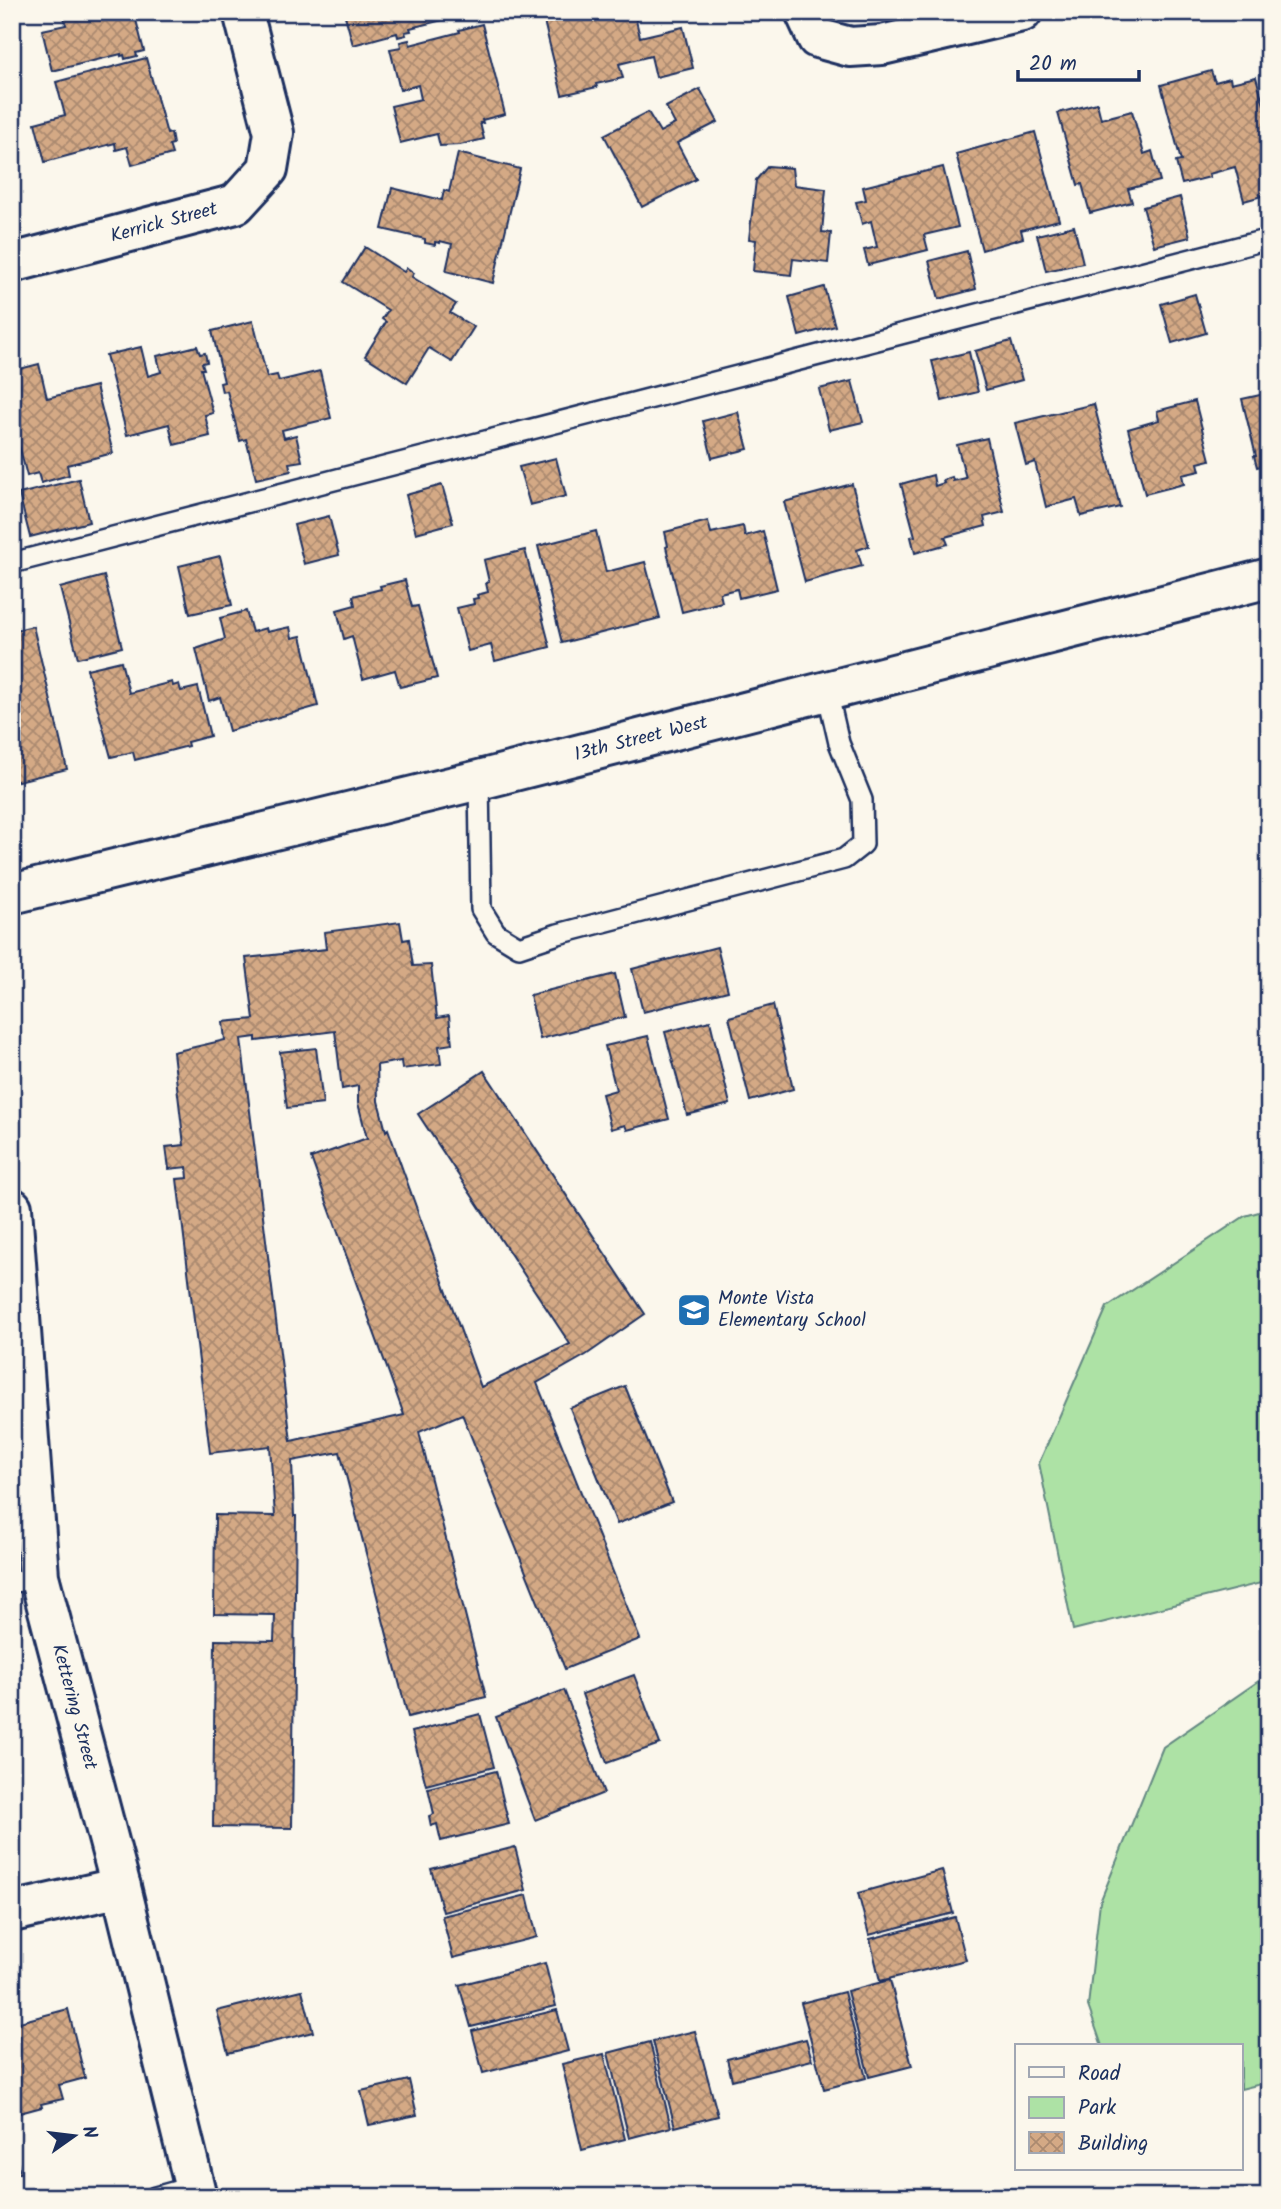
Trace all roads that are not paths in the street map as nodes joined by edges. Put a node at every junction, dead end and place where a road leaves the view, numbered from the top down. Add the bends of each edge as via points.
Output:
1 (243, 12) edge
2 (805, 12) edge
3 (1021, 12) edge
4 (1269, 239) edge
5 (12, 263) edge
6 (12, 563) edge
7 (1269, 578) edge
8 (827, 691) junction
9 (479, 780) junction
10 (12, 894) edge
11 (12, 1208) edge
12 (15, 1265) edge
13 (26, 1579) edge
14 (121, 1887) junction
15 (12, 1912) edge
16 (196, 2192) edge
17 (155, 2197) edge

1 - 5 street, Kerrick Street via 274,133 268,169 236,204
2 - 3 street via 817,38 850,47 883,45
4 - 6 lane
7 - 8 street, 13th Street West
8 - 9 street, 13th Street West
8 - 9 lane via 839,743 862,800 863,844 844,859 519,947 496,933 481,909
9 - 10 street, 13th Street West
11 - 12 street, Kettering Street
12 - 13 street, Kettering Street
13 - 14 street, Kettering Street
14 - 15 street
14 - 16 street, Kettering Street
16 - 17 lane

